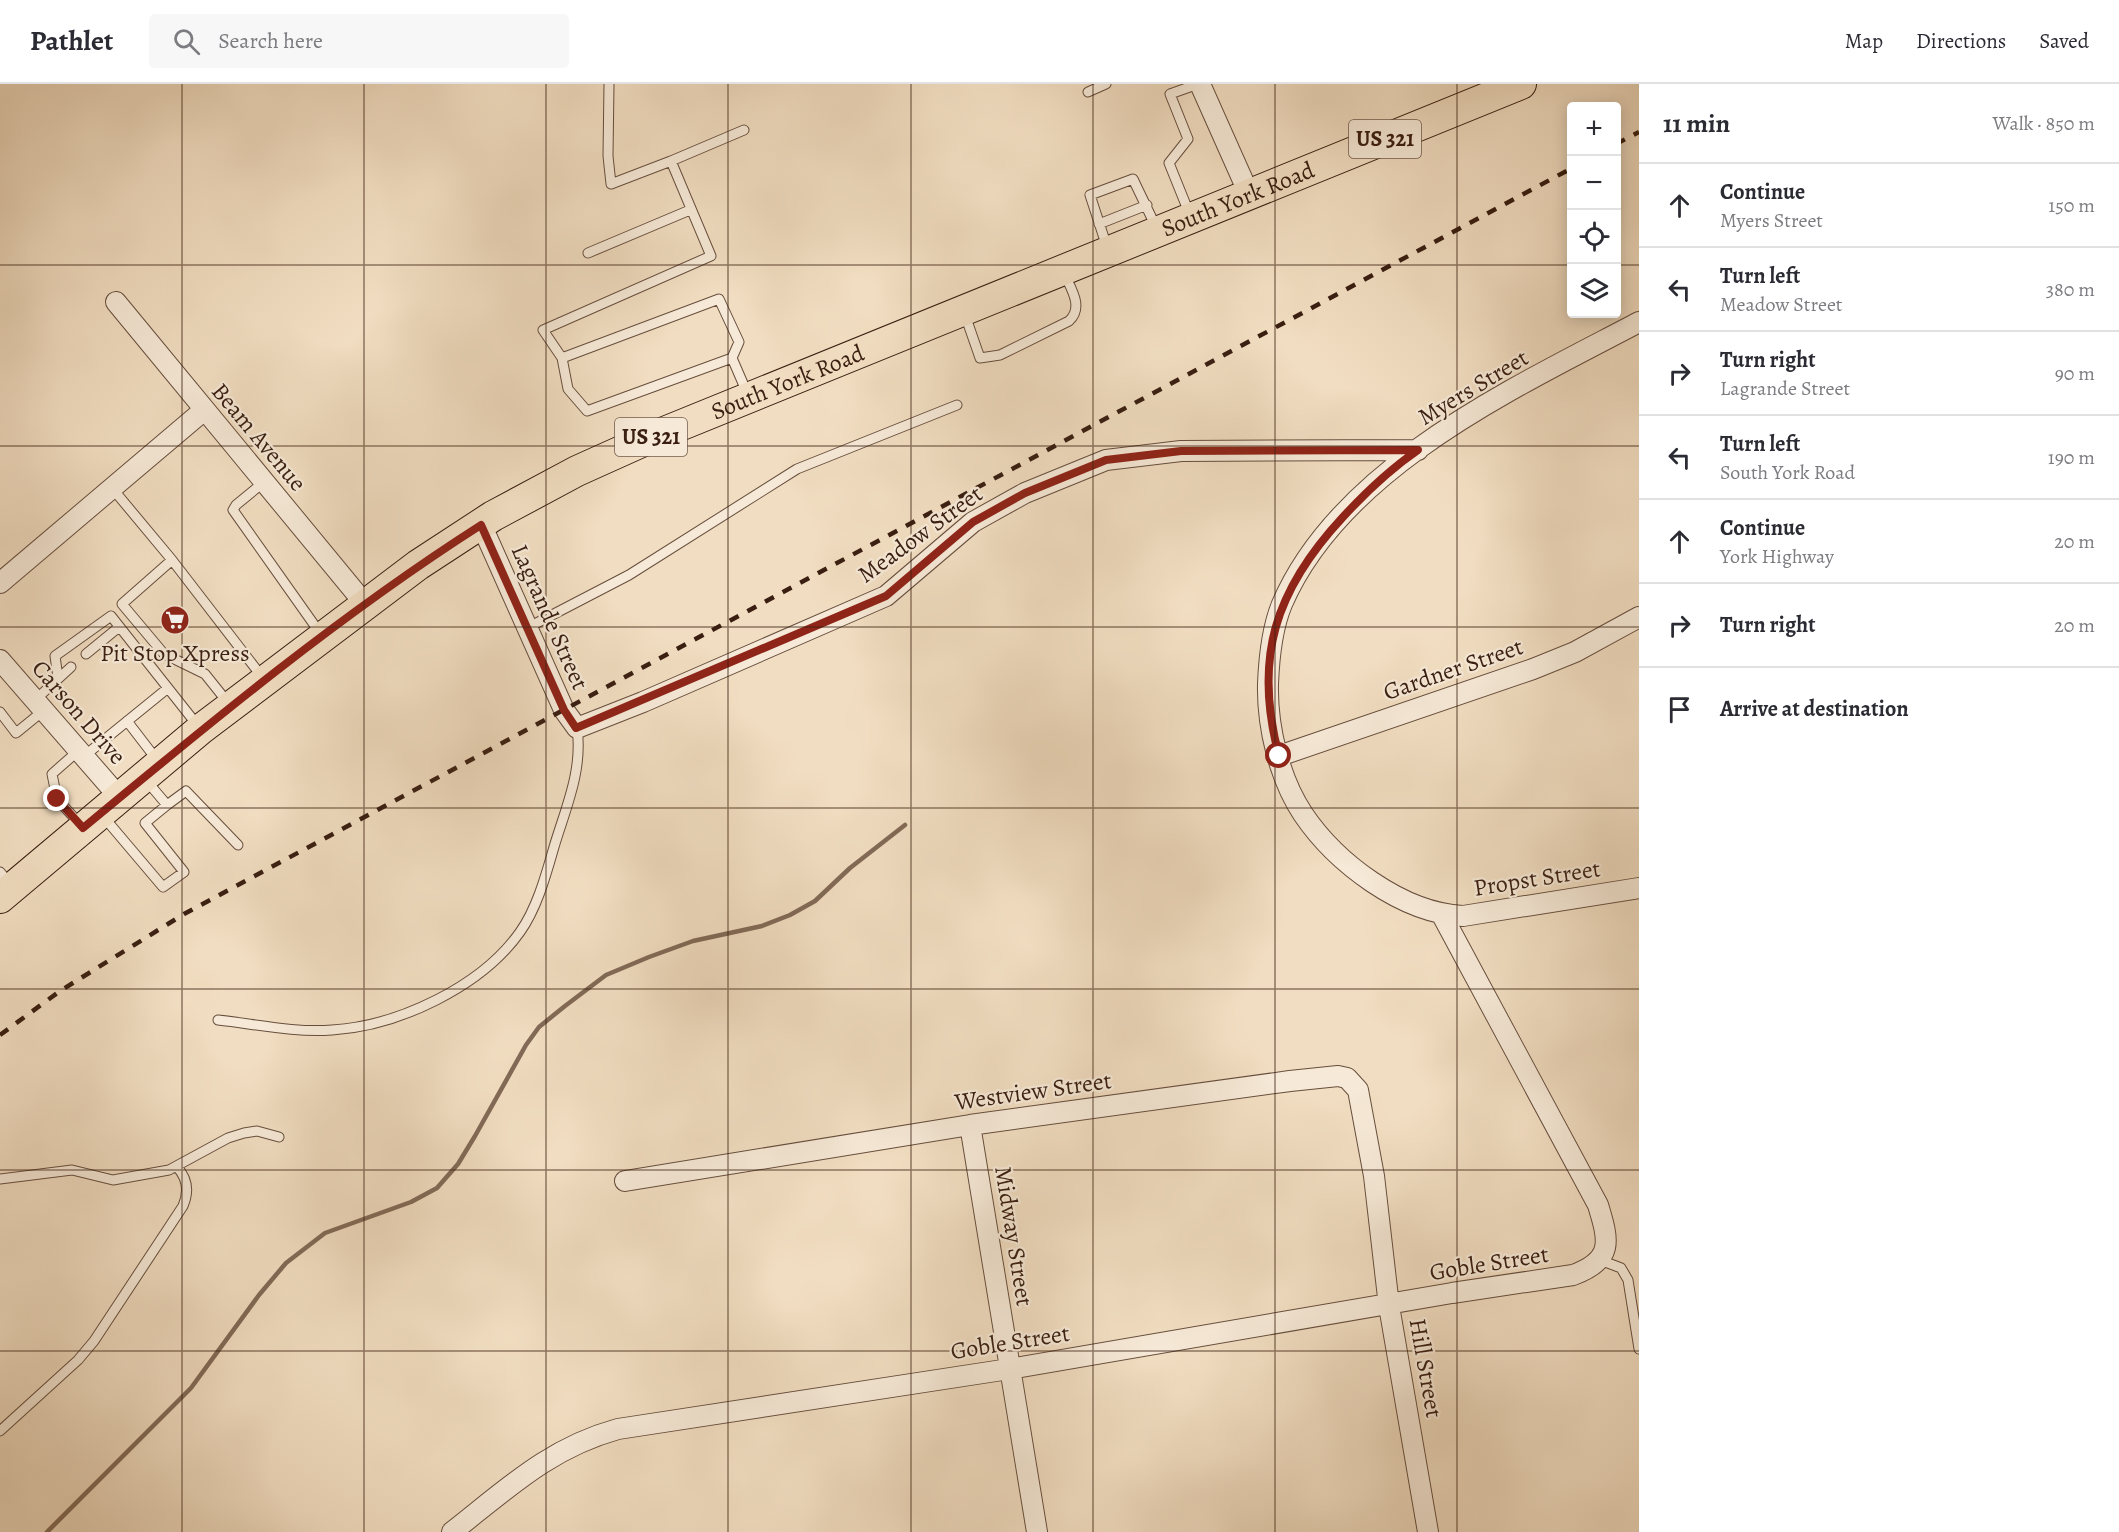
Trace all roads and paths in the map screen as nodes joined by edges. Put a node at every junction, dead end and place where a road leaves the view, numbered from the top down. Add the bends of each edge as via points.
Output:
1 (609, 84) edge
2 (1106, 84) edge
3 (1199, 84) edge
4 (1521, 84) edge
5 (1088, 92) dead end
6 (744, 130) dead end
7 (671, 161) junction
8 (1249, 194) junction
9 (690, 210) junction
10 (1152, 218) junction
11 (1191, 218) junction
12 (1104, 238) junction
13 (588, 253) dead end
14 (1063, 270) junction
15 (116, 302) dead end
16 (963, 310) junction
17 (1639, 322) edge
18 (562, 358) junction
19 (732, 358) junction
20 (749, 397) junction
21 (957, 405) dead end
22 (203, 411) junction
23 (1418, 450) junction
24 (264, 482) junction
25 (112, 488) junction
26 (481, 525) junction
27 (172, 560) junction
28 (0, 583) edge
29 (365, 604) junction
30 (1639, 617) edge
31 (119, 627) junction
32 (527, 628) junction
33 (322, 636) junction
34 (86, 654) dead end
35 (0, 660) edge
36 (71, 667) dead end
37 (58, 678) junction
38 (264, 679) junction
39 (168, 688) junction
40 (39, 706) junction
41 (231, 706) junction
42 (0, 712) edge
43 (128, 721) junction
44 (576, 728) junction
45 (201, 729) junction
46 (81, 754) junction
47 (1279, 756) junction
48 (152, 770) junction
49 (167, 806) junction
50 (101, 813) junction
51 (238, 845) dead end
52 (4, 885) edge
53 (1639, 888) edge
54 (1442, 915) junction
55 (218, 1020) dead end
56 (970, 1125) junction
57 (279, 1137) dead end
58 (177, 1167) junction
59 (1374, 1176) joint
60 (0, 1179) edge
61 (625, 1180) dead end
62 (1600, 1260) junction
63 (1389, 1306) junction
64 (1639, 1349) edge
65 (1009, 1369) junction
66 (0, 1431) edge
67 (452, 1532) edge
68 (1036, 1532) edge
69 (1428, 1532) edge

1 - 7 lane via 611,184
2 - 5 lane
3 - 8 street
3 - 11 lane via 1170,94 1188,139 1169,163
4 - 8 main road, South York Road / US 321
6 - 7 lane
7 - 9 lane
8 - 11 main road, South York Road / US 321
9 - 13 lane
9 - 18 lane via 711,256 543,330
10 - 11 main road, South York Road / US 321
10 - 12 main road, South York Road / US 321
10 - 12 lane via 1133,179 1090,195
12 - 14 main road, South York Road / US 321
14 - 16 main road, South York Road / US 321
14 - 16 lane via 1077,307 1075,315 1000,355 980,358
15 - 22 street, Beam Avenue
16 - 20 main road, South York Road / US 321
17 - 23 street, Myers Street via 1472,413
18 - 19 lane via 568,389 587,411
18 - 19 lane via 718,299 739,342
19 - 20 lane
20 - 26 main road, South York Road / US 321 via 578,471
21 - 32 lane via 797,469 629,575
22 - 24 street, Beam Avenue
22 - 25 street
23 - 44 street, Meadow Street via 1181,451 1106,460 1025,493 973,522 886,596
23 - 47 street, Myers Street via 1370,488 1318,544 1281,606 1269,661 1268,696
24 - 29 street, Beam Avenue
24 - 33 lane via 233,510
25 - 27 lane
25 - 28 street
26 - 29 main road, South York Road / US 321
26 - 32 street, Lagrande Street
27 - 38 lane
27 - 41 lane via 122,604 164,654 205,674
29 - 33 main road, South York Road / US 321
30 - 47 street, Gardner Street via 1575,652 1533,669
31 - 34 lane
31 - 37 lane via 111,615 55,656
31 - 39 lane
32 - 44 street, Lagrande Street
33 - 38 main road, South York Road / US 321
35 - 40 street, Carson Drive
36 - 37 lane
37 - 40 lane
38 - 41 main road, South York Road / US 321
39 - 43 lane
39 - 45 lane
40 - 42 lane via 16,733
40 - 46 street, Carson Drive
41 - 45 main road, South York Road / US 321
43 - 46 lane
43 - 48 lane
44 - 55 lane via 578,769 546,873 520,931 487,967 444,996 405,1015 373,1024 330,1031
45 - 48 main road, South York Road / US 321
46 - 50 street, Carson Drive
46 - 50 lane via 52,774 57,799
47 - 54 street, Myers Street via 1300,809 1328,844 1399,897
48 - 49 lane
48 - 50 main road, South York Road / US 321
49 - 50 lane via 145,823 184,872 164,887
49 - 51 lane via 186,791
50 - 52 main road, US 321
53 - 54 street, Propst Street via 1463,916
54 - 62 street via 1598,1205 1606,1242
56 - 59 street, Westview Street via 1338,1076 1347,1078 1358,1090
56 - 61 street, Westview Street
56 - 65 street, Midway Street
57 - 58 lane via 256,1131 244,1133
58 - 60 lane via 113,1180 72,1170
58 - 66 lane via 186,1181 183,1206 106,1325 78,1360
59 - 63 street, Hill Street
62 - 63 street, Goble Street via 1589,1270 1573,1275
62 - 64 lane via 1621,1268 1628,1280
63 - 65 street, Goble Street
63 - 69 street, Hill Street
65 - 67 street, Goble Street via 592,1436 556,1453
65 - 68 street, Midway Street

